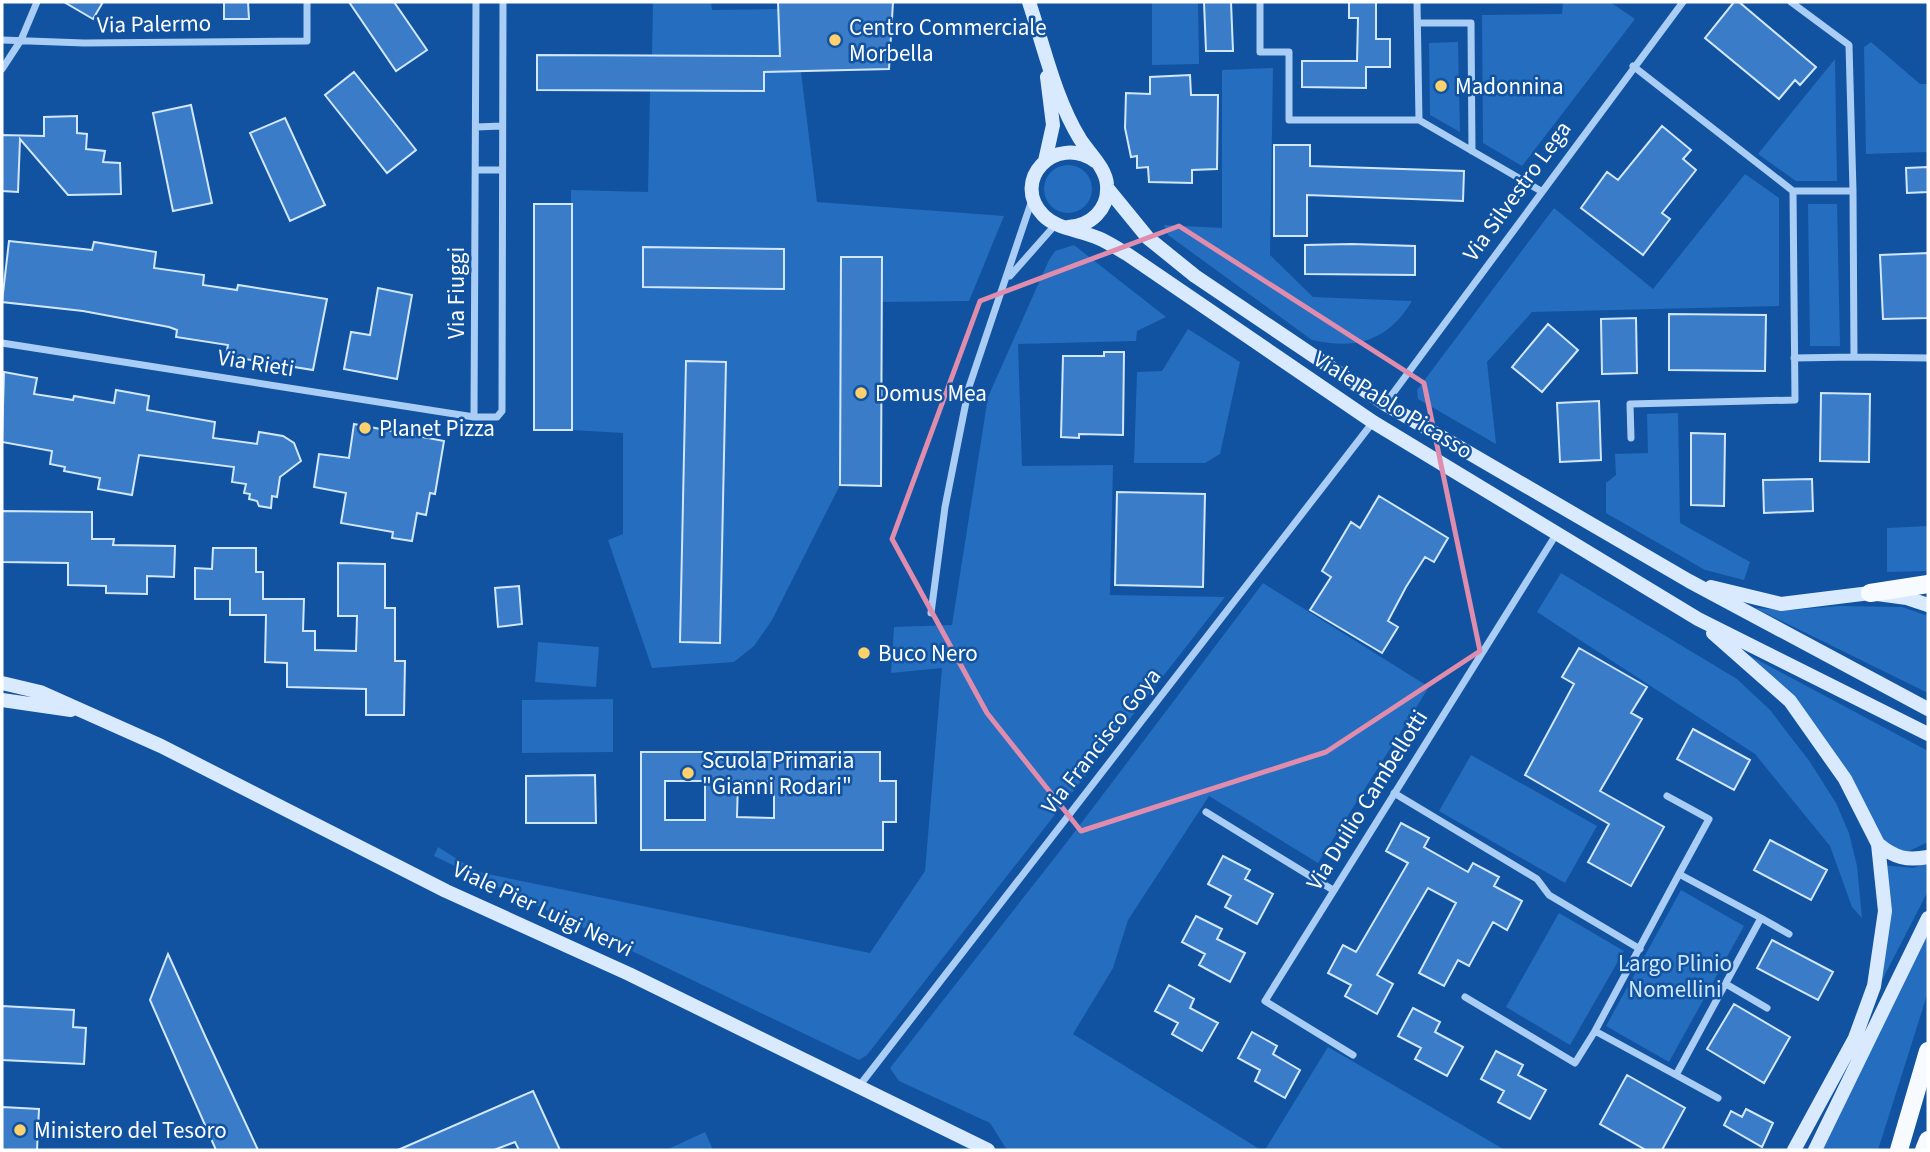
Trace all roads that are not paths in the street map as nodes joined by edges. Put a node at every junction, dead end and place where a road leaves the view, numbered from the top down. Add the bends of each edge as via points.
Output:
1 (37, 2) edge
2 (307, 2) edge
3 (476, 2) edge
4 (503, 2) edge
5 (1029, 2) edge
6 (1260, 2) edge
7 (1417, 2) edge
8 (1683, 2) edge
9 (1791, 2) edge
10 (1418, 23) junction
11 (2, 40) edge
12 (21, 40) junction
13 (1044, 52) junction
14 (1633, 66) junction
15 (2, 69) edge
16 (1419, 120) junction
17 (502, 126) junction
18 (476, 127) junction
19 (1472, 150) junction
20 (1045, 161) junction
21 (1095, 161) junction
22 (476, 170) junction
23 (502, 170) junction
24 (1108, 189) junction
25 (1541, 191) junction
26 (1793, 191) junction
27 (1853, 191) junction
28 (1033, 197) junction
29 (1061, 225) junction
30 (1007, 279) junction
31 (2, 343) edge
32 (1854, 357) junction
33 (1794, 358) junction
34 (1928, 358) edge
35 (1385, 404) junction
36 (502, 411) joint
37 (474, 417) junction
38 (1373, 422) junction
39 (1631, 438) dead end
40 (1557, 533) junction
41 (1689, 581) junction
42 (1928, 584) edge
43 (1870, 593) junction
44 (1928, 605) edge
45 (931, 613) dead end
46 (1698, 620) junction
47 (2, 684) edge
48 (2, 700) edge
49 (1928, 709) edge
50 (80, 711) junction
51 (1928, 734) edge
52 (1394, 793) junction
53 (1667, 796) dead end
54 (1206, 812) dead end
55 (1878, 844) junction
56 (1928, 857) edge
57 (1679, 874) junction
58 (1333, 890) junction
59 (1761, 918) junction
60 (1928, 918) edge
61 (1789, 934) dead end
62 (1640, 949) junction
63 (1726, 984) junction
64 (1465, 997) dead end
65 (1767, 1008) dead end
66 (1595, 1031) junction
67 (1928, 1051) edge
68 (1353, 1055) dead end
69 (1676, 1075) junction
70 (860, 1085) junction
71 (1928, 1085) edge
72 (1718, 1098) dead end
73 (1928, 1140) edge
74 (988, 1150) edge
75 (1794, 1150) edge
76 (1815, 1150) edge
77 (1901, 1150) edge
78 (1924, 1150) edge

1 - 12 street
2 - 12 street, Via Palermo via 307,41
3 - 18 street, Via Fiuggi
4 - 17 street, Via Fiuggi
5 - 13 street, Viale Pablo Picasso
6 - 16 street via 1260,52 1289,52 1289,120
7 - 10 street
8 - 14 street, Via Silvestro Lega
9 - 27 street via 1849,45
10 - 16 street
10 - 19 street via 1471,23
11 - 12 street, Via Palermo
12 - 15 street
13 - 20 street, Viale Pablo Picasso via 1053,125
13 - 21 street, Viale Pablo Picasso via 1067,113
14 - 25 street, Via Silvestro Lega
14 - 26 street
16 - 19 street
17 - 18 street
17 - 23 street, Via Fiuggi
18 - 22 street, Via Fiuggi
19 - 25 street
20 - 21 street via 1073,151
20 - 28 street, Viale Pablo Picasso via 1033,180
21 - 24 street, Viale Pablo Picasso
22 - 23 street
22 - 37 street, Via Fiuggi
23 - 36 street, Via Fiuggi
24 - 29 street via 1099,214 1083,225
24 - 35 street, Viale Pablo Picasso via 1148,238 1195,276
25 - 35 street, Via Silvestro Lega
26 - 27 street
26 - 33 street
27 - 32 street
28 - 29 street, Viale Pablo Picasso via 1038,209
28 - 30 street
29 - 30 street
29 - 38 street, Viale Pablo Picasso via 1127,254
30 - 45 street via 969,387
31 - 37 street, Via Rieti
32 - 33 street
32 - 34 street
33 - 39 street via 1795,400 1630,404
35 - 41 street, Viale Pablo Picasso
36 - 37 street, Via Rieti via 497,417
38 - 40 street, Viale Pablo Picasso
38 - 70 street, Via Francisco Goya
40 - 46 street, Viale Pablo Picasso
40 - 52 street, Via Duilio Cambellotti
41 - 43 street, Viale Pablo Picasso via 1781,604
41 - 49 street, Viale Pablo Picasso
42 - 43 main road
43 - 44 street, Viale Pablo Picasso
46 - 51 street, Viale Pablo Picasso
46 - 55 street, Viale Pablo Picasso via 1790,701 1845,779
47 - 50 street, Viale Pier Luigi Nervi via 40,692
48 - 50 street, Viale Pier Luigi Nervi
50 - 70 street, Viale Pier Luigi Nervi via 242,785 446,891
52 - 58 street, Via Duilio Cambellotti
52 - 62 street via 1537,879 1549,895
53 - 57 street via 1709,819
54 - 58 street
55 - 56 street via 1892,855 1912,860
55 - 75 street, Viale Pablo Picasso via 1885,911 1874,986 1855,1038
57 - 59 street
57 - 62 street
58 - 68 street, Via Duilio Cambellotti via 1265,1001
59 - 61 street
59 - 63 street
60 - 76 street
62 - 66 street
63 - 65 street
63 - 69 street
64 - 66 street via 1575,1063
66 - 69 street
67 - 77 main road
69 - 72 street
70 - 74 street, Viale Pier Luigi Nervi
71 - 77 main road
73 - 78 main road

